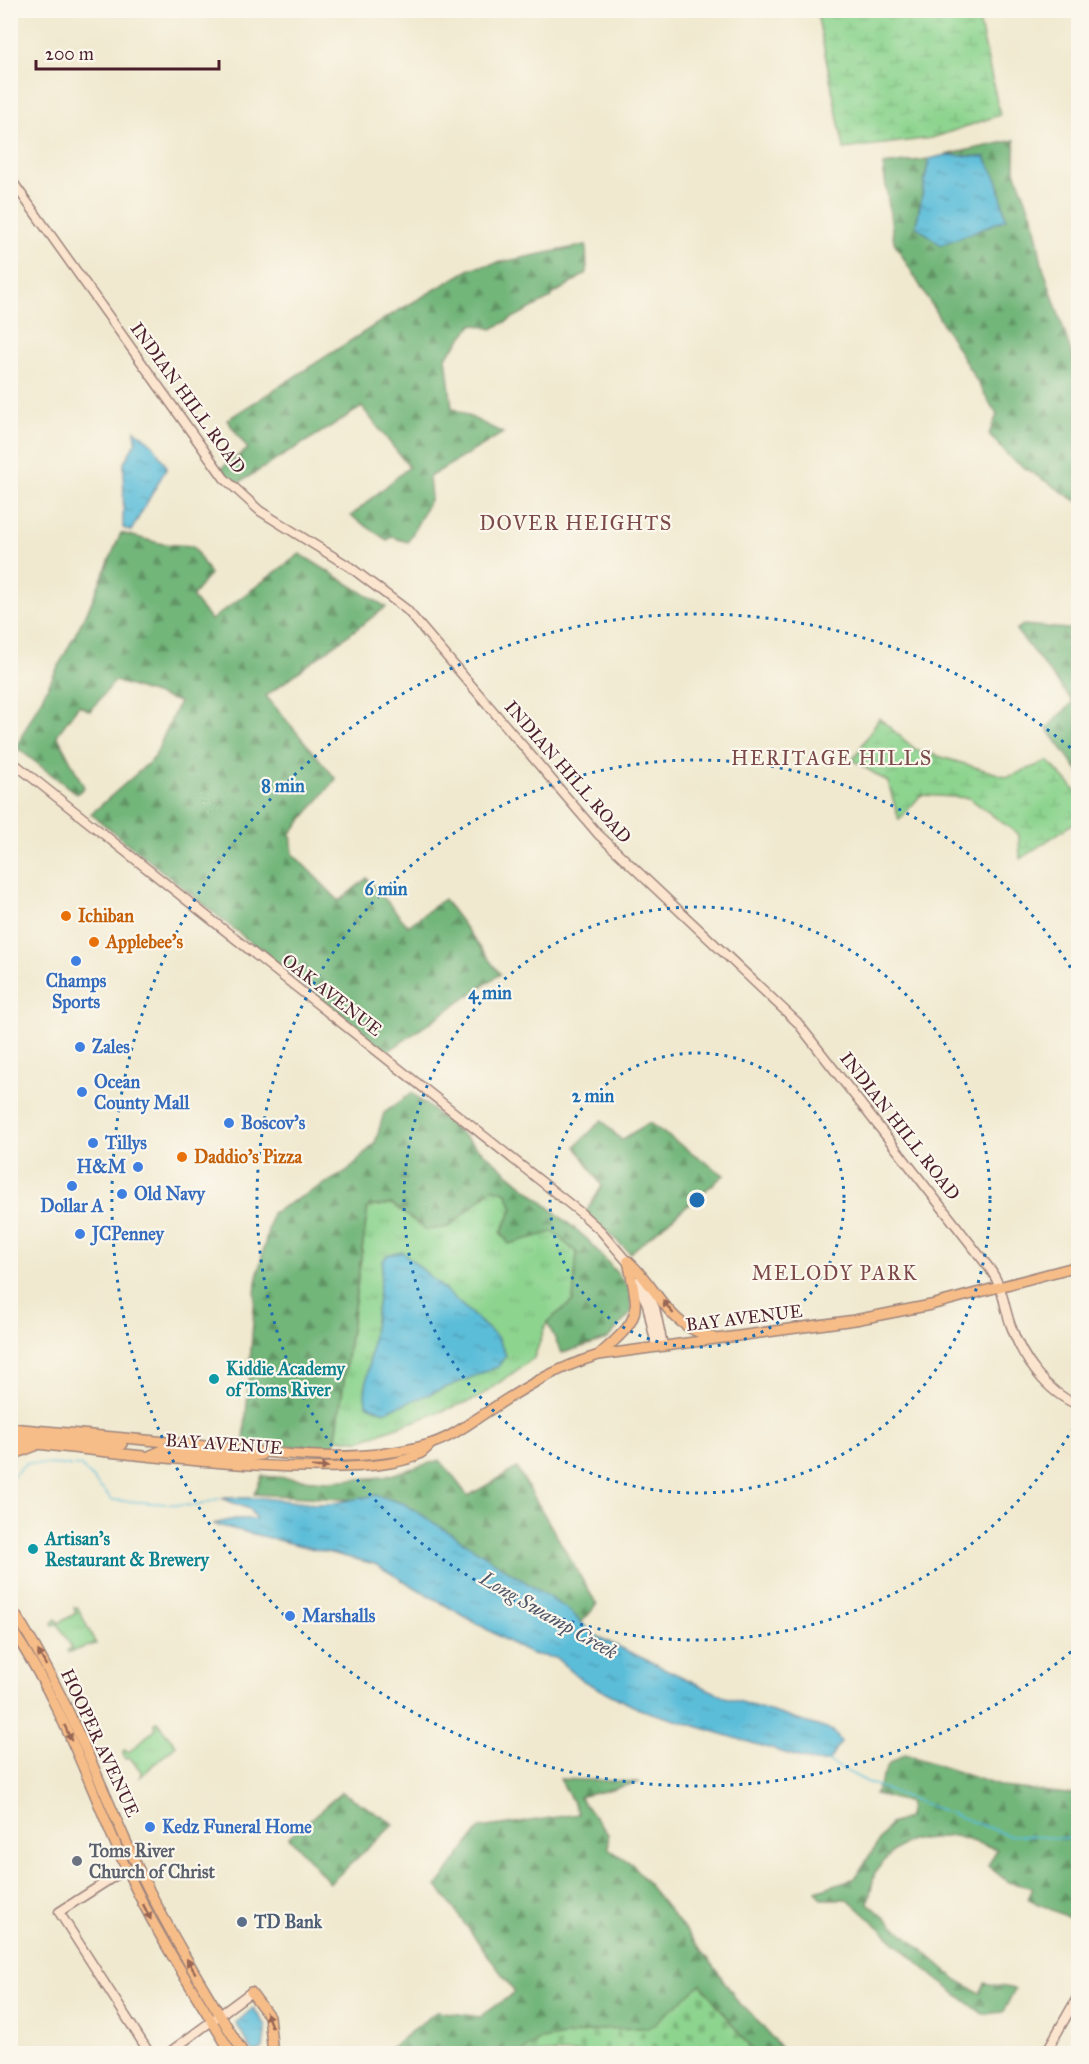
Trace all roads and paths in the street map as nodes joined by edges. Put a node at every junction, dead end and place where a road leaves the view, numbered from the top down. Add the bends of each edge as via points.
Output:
1 (10, 178) edge
2 (10, 760) edge
3 (628, 1262) junction
4 (1078, 1266) edge
5 (1001, 1286) junction
6 (716, 1338) junction
7 (659, 1345) junction
8 (598, 1355) junction
9 (1078, 1405) edge
10 (12, 1429) edge
11 (137, 1440) junction
12 (10, 1441) edge
13 (40, 1444) junction
14 (431, 1444) junction
15 (164, 1450) junction
16 (150, 1455) junction
17 (10, 1456) edge
18 (10, 1606) edge
19 (10, 1627) edge
20 (126, 1869) junction
21 (251, 1992) joint
22 (1078, 1996) edge
23 (217, 2020) junction
24 (150, 2054) edge
25 (167, 2054) edge
26 (231, 2054) edge
27 (244, 2054) edge
28 (273, 2054) edge
29 (1045, 2054) edge

1 - 5 street, INDIAN HILL ROAD via 224,478 260,511 350,567 407,610 598,834 797,1022
2 - 3 street, OAK AVENUE via 581,1213
6 -> 3 main road via 679,1321
3 - 7 street, OAK AVENUE via 656,1308
3 - 8 main road via 635,1299 633,1319 623,1335
4 - 5 main road, BAY AVENUE
5 - 6 main road, BAY AVENUE via 855,1320
5 - 9 street, INDIAN HILL ROAD via 1011,1325 1026,1358 1053,1389
6 - 7 main road, BAY AVENUE
7 - 8 main road, BAY AVENUE
8 - 14 main road, BAY AVENUE via 560,1368
10 - 11 main road, BAY AVENUE
11 - 15 main road, BAY AVENUE
11 - 16 main road via 149,1448
12 - 13 main road, BAY AVENUE
13 - 16 main road, BAY AVENUE
13 - 17 main road
14 - 15 main road, BAY AVENUE via 346,1458 275,1453 247,1457
15 -> 14 main road, BAY AVENUE via 327,1468 402,1460 420,1454
15 - 16 main road
23 -> 18 main road, HOOPER AVENUE via 159,1910 67,1707
19 -> 20 main road, HOOPER AVENUE via 59,1713
20 -> 23 main road, HOOPER AVENUE via 149,1916
20 - 24 street via 59,1912
21 - 23 street
28 -> 21 main road via 269,2016
22 - 29 street
23 - 25 street
23 - 26 main road, HOOPER AVENUE
23 - 27 main road, HOOPER AVENUE

